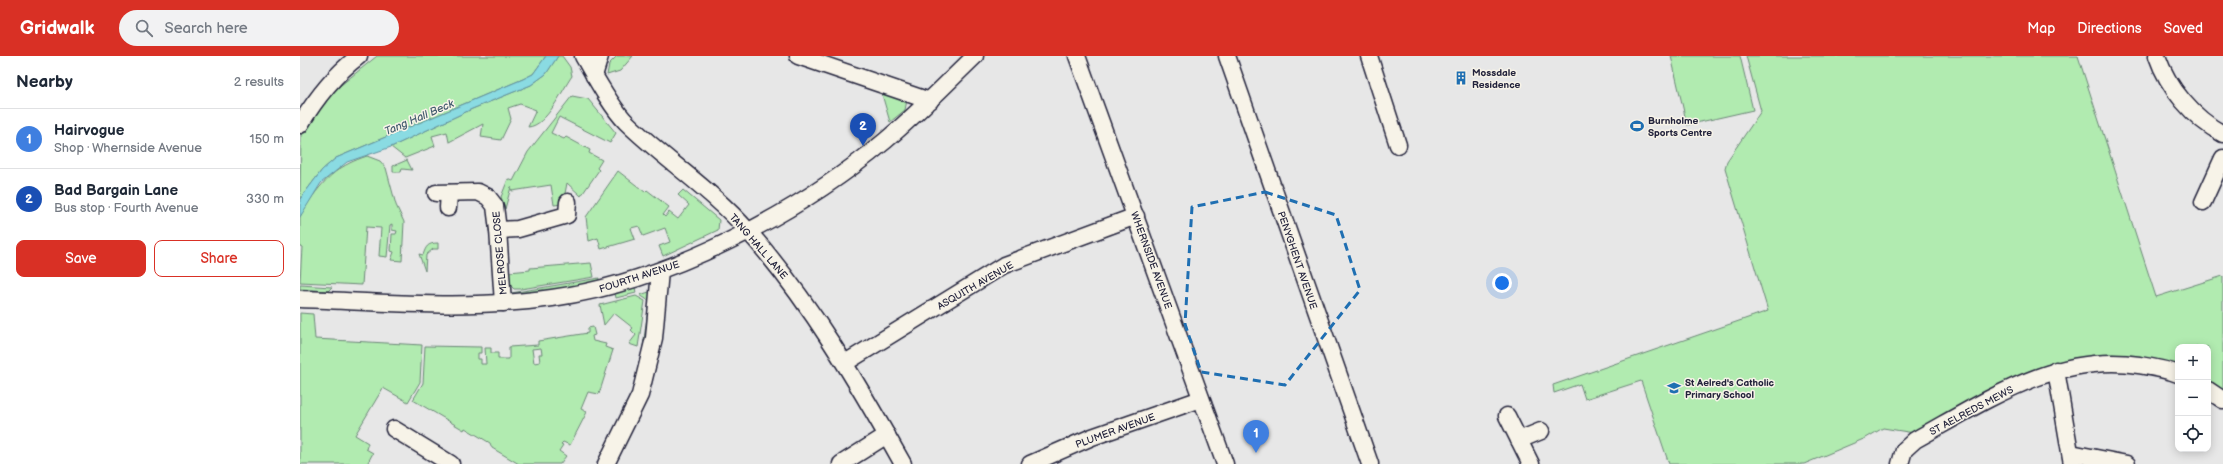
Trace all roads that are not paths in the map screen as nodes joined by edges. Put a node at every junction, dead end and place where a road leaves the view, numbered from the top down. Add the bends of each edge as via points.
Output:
1 (359, 56) edge
2 (583, 56) edge
3 (600, 56) edge
4 (975, 56) edge
5 (1077, 56) edge
6 (1228, 56) edge
7 (1369, 56) edge
8 (2157, 56) edge
9 (807, 57) edge
10 (594, 76) junction
11 (930, 102) junction
12 (300, 125) edge
13 (2223, 134) edge
14 (1398, 145) dead end
15 (2223, 158) edge
16 (444, 198) dead end
17 (2203, 202) dead end
18 (570, 213) dead end
19 (1136, 216) junction
20 (498, 230) junction
21 (747, 230) junction
22 (660, 270) junction
23 (300, 299) edge
24 (503, 303) junction
25 (845, 363) junction
26 (2056, 370) junction
27 (2175, 373) edge
28 (2211, 392) edge
29 (1201, 399) junction
30 (2223, 400) edge
31 (1507, 416) dead end
32 (394, 429) dead end
33 (1541, 431) dead end
34 (887, 435) junction
35 (1519, 440) junction
36 (2072, 458) edge
37 (451, 464) edge
38 (606, 464) edge
39 (841, 464) edge
40 (903, 464) edge
41 (1030, 464) edge
42 (1225, 464) edge
43 (1370, 464) edge
44 (1531, 464) edge
45 (1900, 464) edge
46 (2127, 464) edge

1 - 12 street via 344,67 324,88
2 - 10 street, TANG HALL LANE
3 - 10 street
4 - 11 street, FOURTH AVENUE
5 - 19 street, WHERNSIDE AVENUE
6 - 43 street, PENYGHENT AVENUE
7 - 14 street
8 - 13 street via 2168,80 2193,112
9 - 11 street
10 - 21 street, TANG HALL LANE via 625,121 713,195
11 - 21 street, FOURTH AVENUE via 884,142 841,174 793,205
15 - 17 street
16 - 20 street, MELROSE CLOSE via 478,192 488,197 495,206
18 - 20 street via 518,229
19 - 25 street, ASQUITH AVENUE via 1004,265
19 - 29 street, WHERNSIDE AVENUE
20 - 24 street, MELROSE CLOSE
21 - 22 street, FOURTH AVENUE via 705,252
21 - 25 street, TANG HALL LANE via 793,285
22 - 24 street, FOURTH AVENUE via 581,293
22 - 38 street via 654,338 640,395
23 - 24 street, FOURTH AVENUE
25 - 34 street, TANG HALL LANE
26 - 27 street, ST AELREDS MEWS via 2082,364 2130,364
26 - 36 street
26 - 45 street, ST AELREDS MEWS via 2011,388 1915,440 1904,450
28 - 30 street
29 - 41 street, PLUMER AVENUE via 1092,437
29 - 42 street, WHERNSIDE AVENUE
31 - 35 street
32 - 37 street
33 - 35 street
34 - 39 street
34 - 40 street, TANG HALL LANE
35 - 44 street
36 - 46 street

